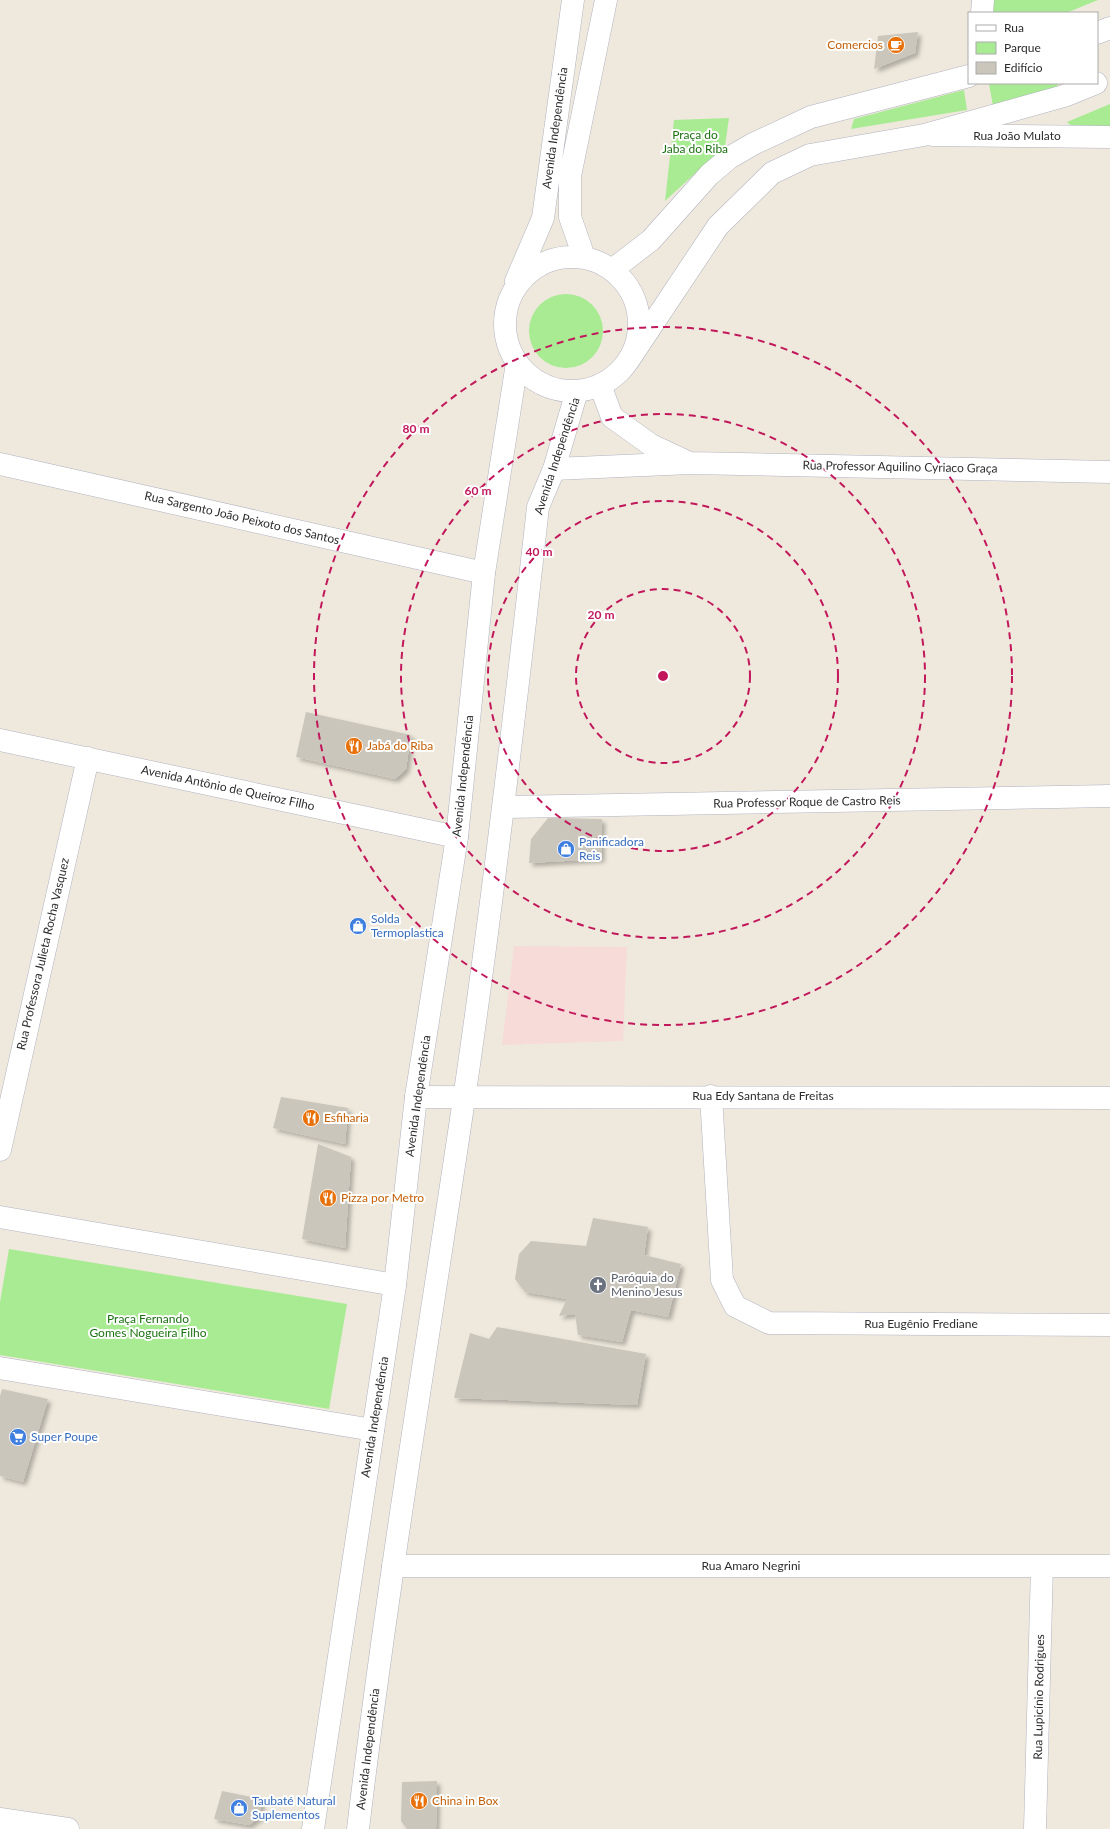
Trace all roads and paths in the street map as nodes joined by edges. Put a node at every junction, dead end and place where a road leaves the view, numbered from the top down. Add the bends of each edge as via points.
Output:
1 (573, 0) edge
2 (606, 0) edge
3 (983, 0) edge
4 (982, 12) edge
5 (1110, 28) edge
6 (1098, 33) edge
7 (968, 76) edge
8 (1110, 78) edge
9 (1098, 83) edge
10 (1094, 84) edge
11 (924, 135) junction
12 (1110, 136) edge
13 (584, 257) junction
14 (612, 270) junction
15 (509, 298) junction
16 (628, 361) junction
17 (517, 363) junction
18 (600, 385) junction
19 (577, 391) junction
20 (690, 463) junction
21 (0, 464) edge
22 (554, 469) junction
23 (1110, 472) edge
24 (484, 573) junction
25 (0, 740) edge
26 (88, 758) junction
27 (1110, 796) edge
28 (504, 807) junction
29 (457, 837) junction
30 (711, 1096) junction
31 (416, 1097) junction
32 (464, 1098) junction
33 (1110, 1098) edge
34 (2, 1126) edge
35 (0, 1150) edge
36 (0, 1218) edge
37 (395, 1285) junction
38 (1110, 1325) edge
39 (0, 1368) edge
40 (373, 1430) junction
41 (392, 1566) junction
42 (1042, 1566) junction
43 (1110, 1566) edge
44 (0, 1819) edge
45 (68, 1829) edge
46 (313, 1829) edge
47 (358, 1829) edge
48 (1035, 1829) edge

1 - 15 street, Avenida Independência via 543,218
2 - 13 street, Avenida Independência via 570,176 570,217
3 - 4 street
5 - 6 street
7 - 14 street via 811,117 753,144 729,158 710,174 651,240
8 - 9 street
10 - 11 street via 1064,96
11 - 12 street, Rua João Mulato
11 - 16 street via 810,155 772,173 718,226
13 - 14 street
13 - 15 street via 566,256 532,269 519,282
14 - 16 street via 627,284 636,302 639,322 636,342
15 - 17 street via 505,314 505,331 509,348
16 - 18 street via 616,375
17 - 19 street via 533,380 554,389
17 - 24 street, Avenida Independência
18 - 19 street
18 - 20 street, Rua Professor Aquilino Cyriaco Graça via 612,416 651,445
19 - 22 street, Avenida Independência
20 - 22 street, Rua Professor Aquilino Cyriaco Graça
20 - 23 street, Rua Professor Aquilino Cyriaco Graça
21 - 24 street, Rua Sargento João Peixoto dos Santos
22 - 28 street, Avenida Independência via 538,507
24 - 29 street, Avenida Independência
25 - 26 street, Avenida Antônio de Queiroz Filho
26 - 29 street, Avenida Antônio de Queiroz Filho
26 - 34 street, Rua Professora Julieta Rocha Vasquez
27 - 28 street, Rua Professor Roque de Castro Reis
28 - 32 street, Avenida Independência
29 - 31 street, Avenida Independência
30 - 32 street, Rua Edy Santana de Freitas
30 - 33 street, Rua Edy Santana de Freitas
30 - 38 street, Rua Eugênio Frediane via 722,1280 735,1306 770,1323
31 - 32 street, Rua Edy Santana de Freitas
31 - 37 street, Avenida Independência
32 - 41 street, Avenida Independência
34 - 35 street, Rua Professora Julieta Rocha Vasquez
36 - 37 street
37 - 40 street, Avenida Independência
39 - 40 street
40 - 46 street, Avenida Independência
41 - 42 street, Rua Amaro Negrini
41 - 47 street, Avenida Independência
42 - 43 street, Rua Amaro Negrini
42 - 48 street, Rua Lupicínio Rodrigues
44 - 45 street

